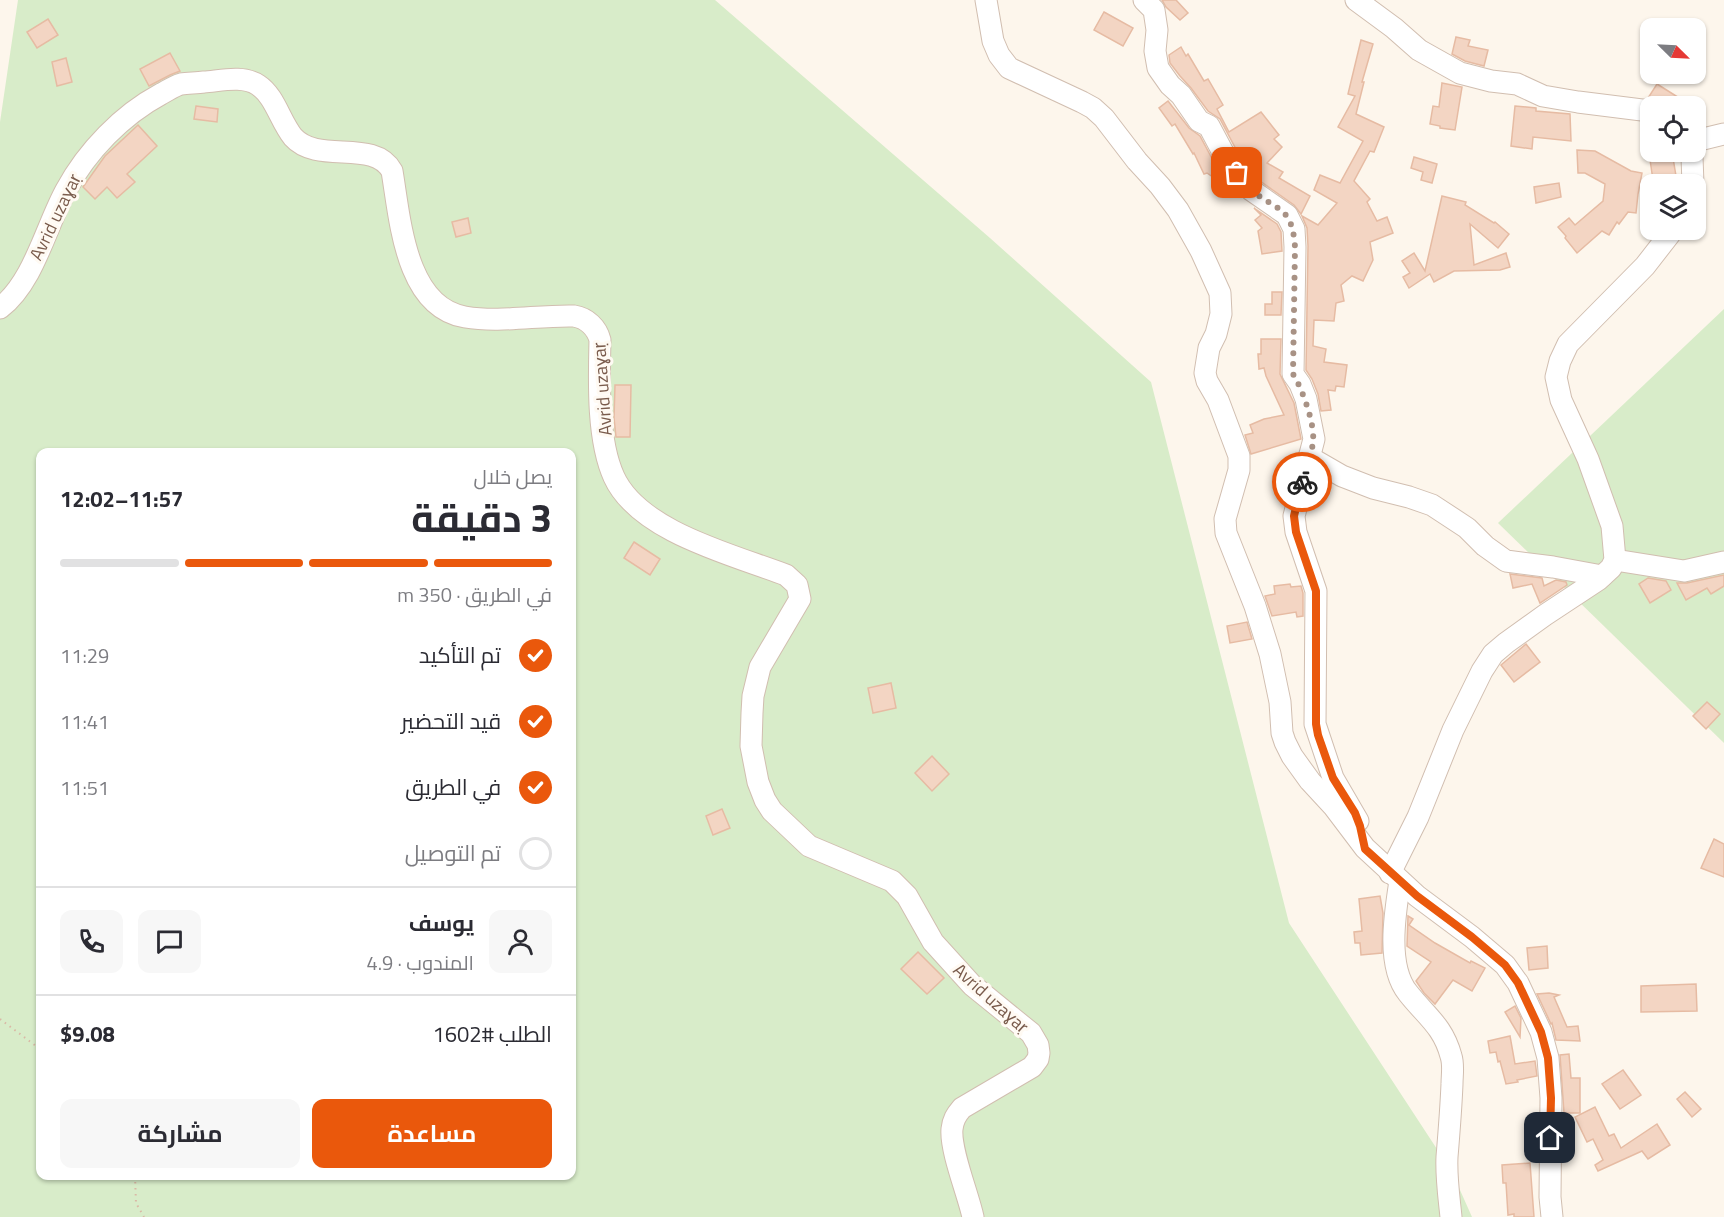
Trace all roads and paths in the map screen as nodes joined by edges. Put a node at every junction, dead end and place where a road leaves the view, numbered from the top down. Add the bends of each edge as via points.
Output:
1 (986, 0) edge
2 (1144, 0) edge
3 (1356, 0) edge
4 (1640, 110) edge
5 (1724, 134) edge
6 (1706, 138) edge
7 (1665, 240) edge
8 (0, 308) edge
9 (1309, 457) junction
10 (1724, 562) edge
11 (1608, 568) junction
12 (1365, 849) junction
13 (1395, 877) junction
14 (0, 1019) edge
15 (36, 1047) edge
16 (135, 1180) edge
17 (144, 1217) edge
18 (974, 1217) edge
19 (1450, 1217) edge
20 (1552, 1217) edge

1 - 12 street via 993,40 1009,68 1082,102 1104,118 1178,210 1216,282 1221,314 1205,373 1239,456 1239,470 1225,519 1226,533 1270,654 1285,742
2 - 9 street via 1154,10 1158,68 1199,121 1209,126 1226,158 1251,190 1287,215 1294,229 1293,374 1309,412 1314,439
3 - 4 street via 1419,50 1460,73 1517,84 1544,96
5 - 6 street
7 - 11 street via 1568,344 1556,377 1561,400 1612,526
8 - 18 street, Avrid uzaɣaṛ via 18,288 36,256 66,190 102,141 147,101 180,84 238,80 259,85 267,93 300,143 321,151 365,154 388,164 412,266 420,286 435,303 463,316 580,316 591,324 600,340 602,431 610,469 626,496 686,538 786,575 799,592 795,609 760,667 753,696 751,746 765,800 809,846 892,881 907,896 933,942 972,985 1031,1033 1038,1045 1038,1059 1032,1067 962,1108 954,1117 952,1142
9 - 11 street via 1342,476 1432,505 1506,561
9 - 12 street via 1294,516 1316,591 1316,724 1333,778 1355,813
10 - 11 street via 1684,571
11 - 13 street via 1598,580 1493,654 1453,730
12 - 13 street
13 - 19 street via 1394,947 1398,973 1406,991 1435,1022 1452,1059 1447,1160
13 - 20 street via 1505,965 1529,1004 1548,1058
14 - 15 path
16 - 17 path via 136,1203

